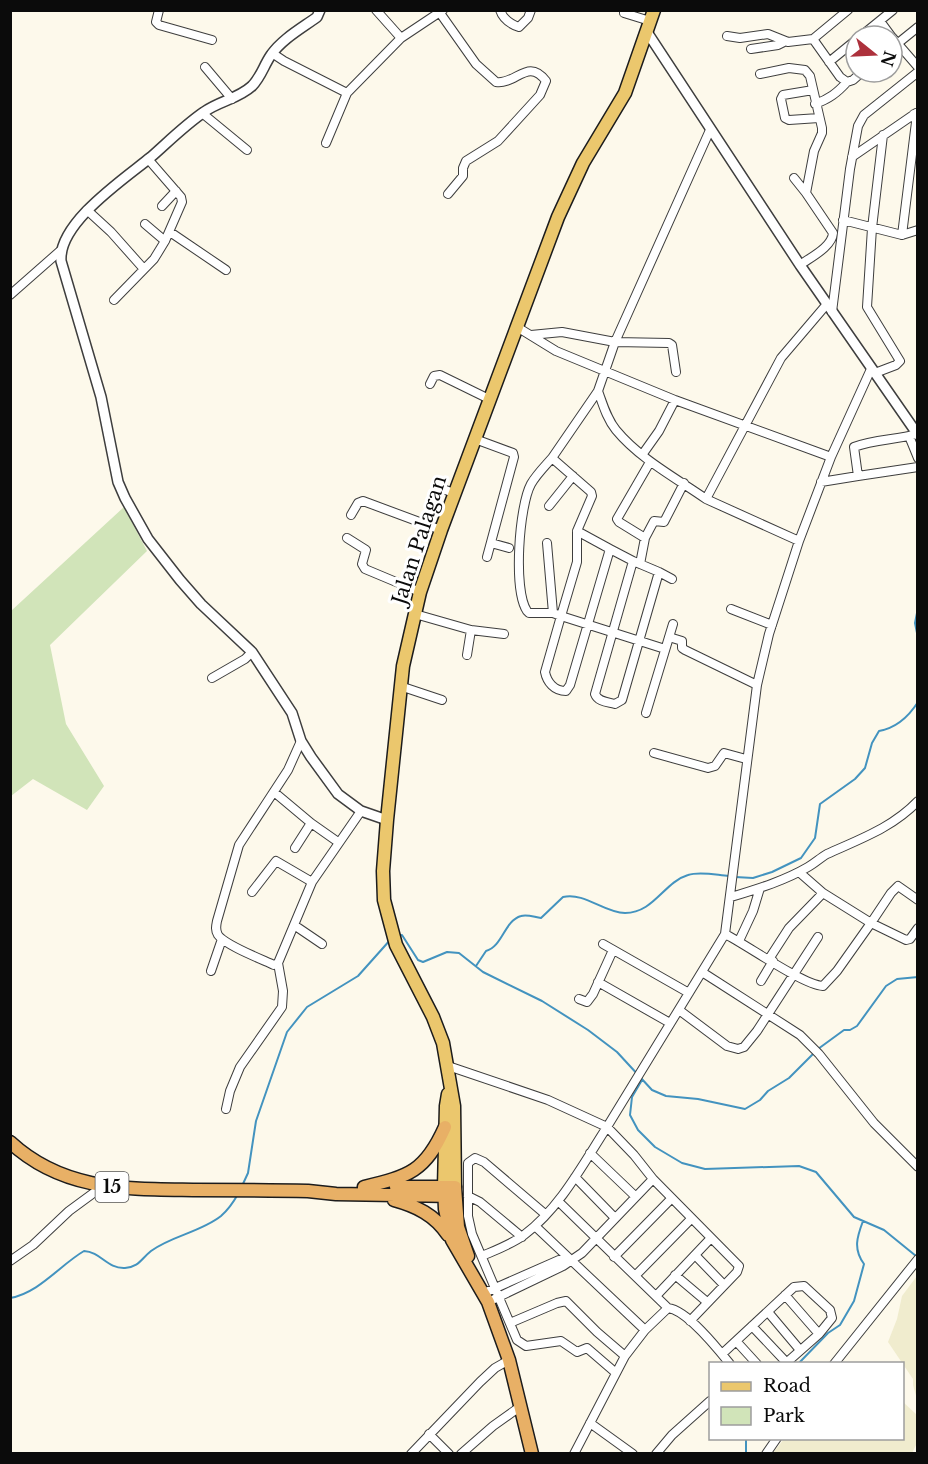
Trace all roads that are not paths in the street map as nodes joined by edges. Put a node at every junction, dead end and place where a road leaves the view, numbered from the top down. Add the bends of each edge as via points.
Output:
1 (159, 10) edge
2 (323, 10) edge
3 (376, 10) edge
4 (500, 10) edge
5 (531, 10) edge
6 (848, 10) edge
7 (893, 10) edge
8 (442, 12) edge
9 (624, 13) dead end
10 (427, 14) edge
11 (650, 21) edge
12 (880, 21) junction
13 (876, 24) edge
14 (882, 24) edge
15 (918, 27) edge
16 (904, 35) edge
17 (727, 36) dead end
18 (401, 38) junction
19 (813, 39) junction
20 (212, 40) dead end
21 (784, 42) junction
22 (751, 49) dead end
23 (844, 50) edge
24 (272, 52) junction
25 (904, 53) edge
26 (829, 62) junction
27 (205, 67) dead end
28 (917, 67) edge
29 (760, 74) dead end
30 (844, 80) edge
31 (845, 84) edge
32 (813, 90) junction
33 (347, 93) junction
34 (232, 99) junction
35 (815, 104) junction
36 (202, 113) junction
37 (916, 113) edge
38 (819, 118) junction
39 (710, 130) junction
40 (883, 135) junction
41 (326, 143) dead end
42 (247, 150) dead end
43 (852, 157) junction
44 (148, 159) junction
45 (794, 178) dead end
46 (176, 191) junction
47 (806, 193) junction
48 (448, 194) dead end
49 (162, 207) dead end
50 (87, 210) junction
51 (843, 220) junction
52 (144, 224) dead end
53 (872, 228) junction
54 (918, 230) edge
55 (170, 232) junction
56 (902, 235) junction
57 (165, 240) junction
58 (60, 251) junction
59 (800, 265) junction
60 (143, 268) junction
61 (226, 270) dead end
62 (10, 295) edge
63 (114, 300) dead end
64 (829, 308) junction
65 (517, 327) junction
66 (531, 335) junction
67 (615, 342) junction
68 (605, 371) junction
69 (873, 371) junction
70 (676, 372) dead end
71 (430, 384) dead end
72 (598, 391) junction
73 (489, 399) junction
74 (675, 400) junction
75 (746, 425) junction
76 (914, 435) edge
77 (474, 439) junction
78 (642, 454) junction
79 (831, 457) junction
80 (552, 458) junction
81 (918, 458) edge
82 (650, 462) junction
83 (918, 467) edge
84 (573, 476) junction
85 (858, 476) junction
86 (821, 482) junction
87 (684, 483) junction
88 (437, 487) dead end
89 (454, 493) junction
90 (706, 499) junction
91 (549, 506) dead end
92 (351, 515) dead end
93 (441, 530) junction
94 (577, 531) junction
95 (587, 537) junction
96 (346, 538) dead end
97 (645, 538) junction
98 (800, 541) junction
99 (491, 543) junction
100 (548, 543) dead end
101 (509, 548) dead end
102 (577, 549) junction
103 (610, 549) junction
104 (488, 557) dead end
105 (636, 563) junction
106 (659, 572) junction
107 (672, 579) dead end
108 (420, 592) junction
109 (568, 592) junction
110 (552, 594) junction
111 (731, 609) dead end
112 (415, 614) junction
113 (557, 614) junction
114 (587, 624) junction
115 (673, 624) dead end
116 (772, 625) junction
117 (471, 630) junction
118 (613, 633) junction
119 (504, 634) dead end
120 (669, 637) junction
121 (638, 641) junction
122 (665, 649) junction
123 (252, 652) junction
124 (468, 655) dead end
125 (212, 678) dead end
126 (756, 685) junction
127 (400, 686) junction
128 (442, 700) dead end
129 (646, 712) dead end
130 (301, 741) junction
131 (654, 753) dead end
132 (746, 759) junction
133 (274, 792) junction
134 (918, 801) edge
135 (361, 811) junction
136 (387, 820) junction
137 (311, 823) junction
138 (338, 842) junction
139 (295, 848) dead end
140 (799, 872) junction
141 (312, 882) junction
142 (760, 888) junction
143 (252, 892) dead end
144 (823, 893) junction
145 (731, 897) junction
146 (918, 900) edge
147 (872, 923) junction
148 (294, 925) junction
149 (918, 928) edge
150 (725, 934) junction
151 (818, 937) dead end
152 (222, 939) junction
153 (739, 942) junction
154 (321, 944) dead end
155 (603, 944) dead end
156 (613, 950) junction
157 (771, 960) junction
158 (278, 963) junction
159 (211, 971) dead end
160 (702, 972) junction
161 (793, 974) junction
162 (761, 981) dead end
163 (598, 982) junction
164 (689, 993) junction
165 (579, 999) dead end
166 (679, 1010) junction
167 (768, 1015) junction
168 (670, 1023) junction
169 (448, 1066) junction
170 (450, 1084) junction
171 (226, 1109) dead end
172 (445, 1127) junction
173 (607, 1127) junction
174 (10, 1142) edge
175 (590, 1153) junction
176 (918, 1167) edge
177 (575, 1177) junction
178 (653, 1179) junction
179 (103, 1185) junction
180 (363, 1191) junction
181 (450, 1191) junction
182 (468, 1196) junction
183 (636, 1196) junction
184 (671, 1199) junction
185 (558, 1201) junction
186 (545, 1214) junction
187 (615, 1218) junction
188 (692, 1219) junction
189 (535, 1226) junction
190 (522, 1237) junction
191 (596, 1238) junction
192 (711, 1238) junction
193 (452, 1240) junction
194 (695, 1255) junction
195 (482, 1256) junction
196 (614, 1257) junction
197 (572, 1259) junction
198 (918, 1259) edge
199 (10, 1261) edge
200 (675, 1275) junction
201 (635, 1276) junction
202 (476, 1280) junction
203 (724, 1285) junction
204 (496, 1287) junction
205 (499, 1295) junction
206 (785, 1295) junction
207 (656, 1296) junction
208 (486, 1298) junction
209 (707, 1302) junction
210 (668, 1308) junction
211 (768, 1312) junction
212 (690, 1321) junction
213 (510, 1323) junction
214 (752, 1326) junction
215 (645, 1330) junction
216 (819, 1334) junction
217 (736, 1341) junction
218 (800, 1350) junction
219 (722, 1354) junction
220 (625, 1356) junction
221 (509, 1360) junction
222 (728, 1362) edge
223 (755, 1362) edge
224 (785, 1362) edge
225 (787, 1362) edge
226 (836, 1362) edge
227 (616, 1372) junction
228 (709, 1403) edge
229 (521, 1406) junction
230 (590, 1423) junction
231 (429, 1434) junction
232 (776, 1440) edge
233 (444, 1452) edge
234 (411, 1454) edge
235 (461, 1454) edge
236 (532, 1454) edge
237 (574, 1454) edge
238 (633, 1454) edge
239 (656, 1454) edge
240 (766, 1454) edge

1 - 20 street via 159,25
2 - 24 street
3 - 18 street
4 - 5 street via 507,21 519,27
6 - 19 street
7 - 12 street
8 - 10 street
8 - 48 street via 476,64 496,82 529,71 537,72 546,81 540,95 498,141 466,161 463,176
9 - 11 street
10 - 18 street
11 - 39 street
11 - 65 main road, Jalan Palagan via 625,93 568,194
12 - 13 street
12 - 14 street
15 - 16 street
17 - 21 street via 768,34
18 - 33 street
19 - 21 street
19 - 26 street
21 - 22 street
23 - 26 street
24 - 33 street
24 - 34 street via 253,86
25 - 28 street
26 - 30 street
27 - 34 street
28 - 43 street via 864,115
29 - 32 street via 789,68 805,70
31 - 35 street
32 - 35 street
32 - 38 street via 783,95 785,118
33 - 41 street
34 - 36 street
35 - 38 street
36 - 42 street
36 - 44 street
37 - 40 street
37 - 56 street
38 - 47 street via 822,133 814,151
39 - 59 street
39 - 67 street
40 - 43 street
40 - 53 street
43 - 51 street
44 - 46 street
44 - 50 street
45 - 47 street
46 - 49 street
46 - 55 street via 182,202
47 - 59 street via 833,237
50 - 58 street
50 - 60 street
51 - 53 street
51 - 64 street
52 - 57 street
53 - 56 street
53 - 69 street via 868,312 900,358 896,365
54 - 56 street
55 - 57 street
55 - 61 street
57 - 60 street via 154,259
58 - 62 street
58 - 123 street via 101,397 114,468 124,498 148,539 180,580
59 - 64 street
60 - 63 street
64 - 69 street
64 - 75 street via 781,358
65 - 66 street
65 - 73 main road, Jalan Palagan
66 - 67 street via 562,332
66 - 68 street via 556,351
67 - 68 street
67 - 70 street via 669,343
68 - 72 street
68 - 74 street
69 - 76 street
69 - 79 street
71 - 73 street via 434,376 440,375
72 - 78 street via 616,430
72 - 80 street
73 - 77 main road, Jalan Palagan
74 - 75 street
74 - 78 street
75 - 79 street
75 - 90 street
76 - 81 street
76 - 85 street via 854,447
77 - 89 main road, Jalan Palagan
77 - 99 street via 513,453
78 - 82 street
79 - 86 street
80 - 84 street
80 - 113 street via 531,484 526,499 519,569 526,611
82 - 87 street
82 - 97 street via 617,519
83 - 85 street
84 - 91 street
84 - 94 street via 592,496
85 - 86 street
86 - 98 street
87 - 90 street
87 - 97 street via 664,522 655,520
88 - 89 street
89 - 93 main road, Jalan Palagan
90 - 98 street
92 - 93 street via 358,502 363,501
93 - 108 main road, Jalan Palagan
94 - 95 street
94 - 102 street
95 - 102 street
95 - 103 street
96 - 108 street via 366,550 362,564 365,569
97 - 105 street
98 - 116 street
99 - 101 street
99 - 104 street
100 - 110 street
102 - 109 street
103 - 105 street
103 - 114 street
105 - 106 street
105 - 118 street
106 - 107 street
106 - 121 street
108 - 112 main road, Jalan Palagan
109 - 110 street
109 - 113 street
110 - 113 street
111 - 116 street
112 - 117 street
112 - 127 main road, Jalan Palagan
113 - 114 street
113 - 114 street via 545,672 558,690 568,689
114 - 118 street
115 - 120 street
116 - 126 street
117 - 119 street
117 - 124 street
118 - 121 street
118 - 121 street via 594,694 602,701 620,703
120 - 122 street
120 - 126 street via 682,641 685,650
121 - 122 street
122 - 129 street
123 - 125 street
123 - 130 street via 291,713
126 - 132 street
127 - 128 street
127 - 136 main road, Jalan Palagan
130 - 133 street
130 - 135 street via 338,794
131 - 132 street via 708,768 716,766 723,753
132 - 145 street
133 - 137 street
133 - 152 street via 239,845 215,928
134 - 140 street via 889,826 825,855
135 - 136 street
135 - 138 street
136 - 169 main road, Jalan Palagan via 383,871 390,927 433,1017
137 - 138 street
137 - 139 street
138 - 141 street
140 - 142 street
140 - 144 street
141 - 143 street via 276,861
141 - 148 street
142 - 145 street
142 - 153 street
144 - 147 street
144 - 157 street via 789,928
145 - 150 street
146 - 147 street via 898,886
147 - 149 street via 906,940
147 - 161 street via 823,986
148 - 154 street
148 - 158 street
150 - 153 street
150 - 160 street
151 - 161 street
152 - 158 street
152 - 159 street
153 - 157 street
155 - 156 street
156 - 163 street
156 - 164 street
157 - 161 street
157 - 162 street
158 - 171 street via 282,1007 240,1067
160 - 164 street
160 - 167 street
161 - 167 street
163 - 165 street via 587,1002
163 - 168 street
164 - 166 street
166 - 167 street via 727,1046 738,1048 750,1042
166 - 168 street
167 - 176 street via 800,1035 860,1107
168 - 173 street
169 - 170 main road, Jalan Palagan
169 - 173 street via 548,1100
170 - 172 main road, Jalan Palagan
170 - 181 main road, Jalan Palagan via 454,1106
172 - 180 highway via 428,1159 414,1172
172 - 181 main road, Jalan Palagan
173 - 175 street
173 - 178 street
174 - 179 highway, 15 via 34,1162 56,1173
175 - 177 street
175 - 183 street
177 - 185 street
177 - 187 street
178 - 183 street
178 - 184 street
179 - 180 highway, 15 via 141,1189
179 - 199 street
180 - 181 highway, 15
180 - 193 highway, 15 via 429,1214
181 - 193 highway, Jalan Palagan / 15 via 447,1223
181 - 202 highway, Jalan Palagan / 15
182 - 186 street via 468,1163 479,1159
182 - 190 street
182 - 195 street via 472,1234
183 - 187 street
184 - 188 street
184 - 196 street
185 - 186 street
185 - 191 street
186 - 189 street
187 - 191 street
188 - 192 street
188 - 201 street
189 - 190 street
189 - 197 street
190 - 195 street
191 - 196 street
191 - 197 street
192 - 194 street
192 - 203 street via 739,1266
193 - 202 highway, Jalan Palagan / 15
194 - 200 street
194 - 203 street
195 - 204 street
196 - 201 street
197 - 204 street via 559,1260
197 - 205 street
197 - 215 street
198 - 226 street
200 - 207 street
200 - 209 street
201 - 207 street
202 - 208 highway, Jalan Palagan / 15
203 - 209 street
204 - 205 street
204 - 208 street
205 - 208 street
205 - 213 street
206 - 211 street
206 - 216 street
206 - 216 street via 804,1286 830,1310 832,1318
207 - 210 street
208 - 221 highway, Jalan Palagan / 15
209 - 212 street
210 - 212 street
210 - 215 street
211 - 214 street
211 - 218 street
212 - 219 street
213 - 220 street via 566,1301
213 - 227 street via 521,1344 561,1341 577,1352 587,1348
214 - 217 street
214 - 224 street
215 - 220 street
216 - 218 street
217 - 219 street
217 - 223 street
218 - 225 street
219 - 222 street
220 - 227 street
221 - 229 highway, Jalan Palagan / 15
221 - 231 street via 495,1368
227 - 230 street
228 - 239 street
229 - 235 street
229 - 236 highway, Jalan Palagan / 15
230 - 237 street
230 - 238 street
231 - 233 street
231 - 234 street
232 - 240 street

